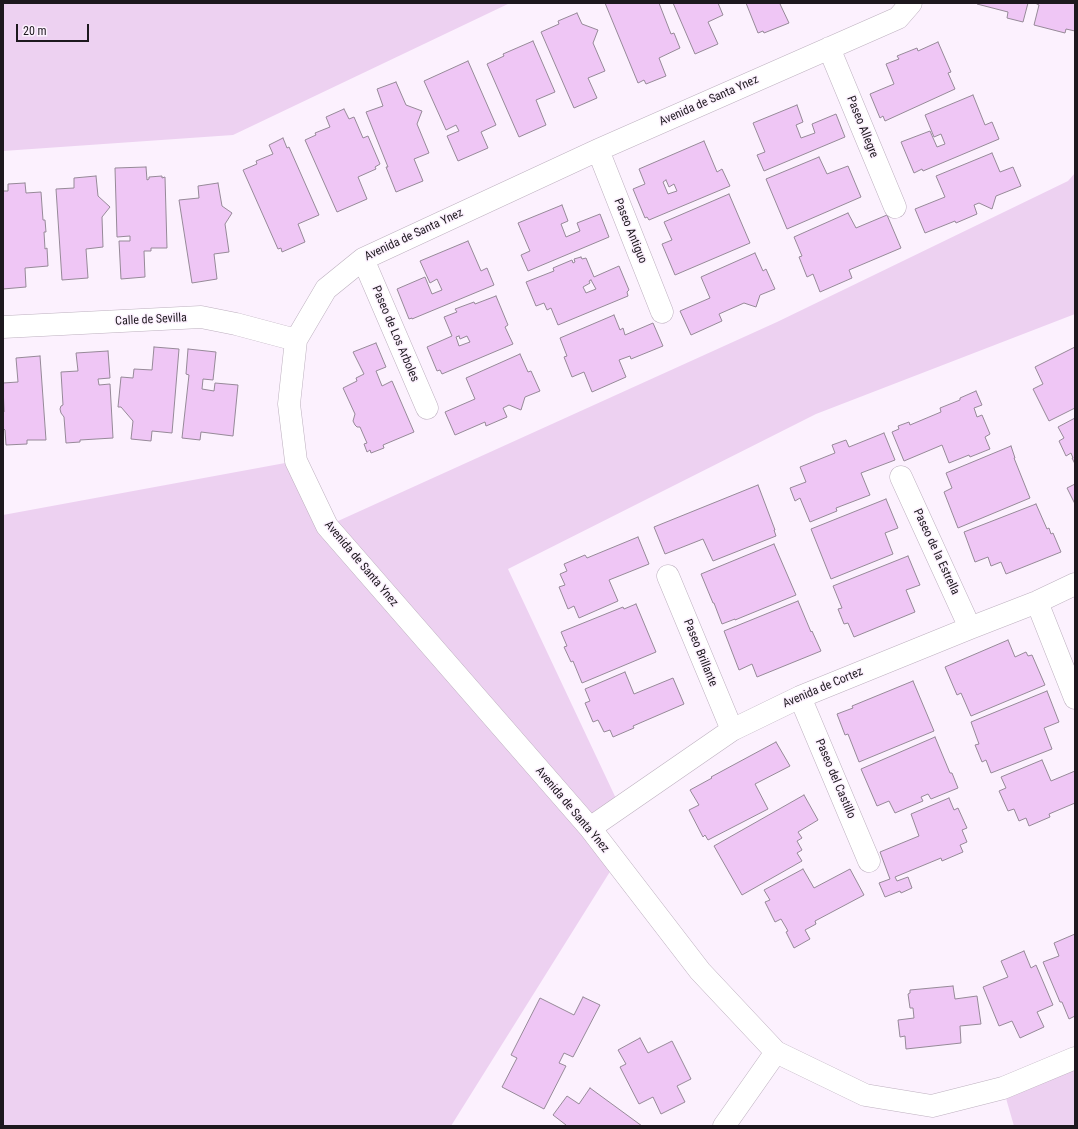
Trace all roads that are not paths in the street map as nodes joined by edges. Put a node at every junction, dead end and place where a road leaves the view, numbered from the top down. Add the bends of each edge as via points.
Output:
1 (911, 3) edge
2 (829, 48) junction
3 (598, 150) junction
4 (894, 207) dead end
5 (363, 259) junction
6 (662, 312) dead end
7 (3, 327) edge
8 (296, 340) junction
9 (427, 408) dead end
10 (901, 477) dead end
11 (668, 576) dead end
12 (1075, 584) edge
13 (1037, 602) junction
14 (970, 628) junction
15 (800, 697) junction
16 (1075, 698) edge
17 (732, 730) junction
18 (590, 828) junction
19 (869, 861) dead end
20 (776, 1052) junction
21 (1075, 1058) edge
22 (724, 1126) edge

1 - 2 street, Avenida de Santa Ynez via 898,18
2 - 3 street, Avenida de Santa Ynez
2 - 4 street, Paseo Allegre
3 - 5 street, Avenida de Santa Ynez
3 - 6 street, Paseo Antiguo
5 - 8 street, Avenida de Santa Ynez via 326,289
5 - 9 street, Paseo de Los Arboles
7 - 8 street, Calle de Sevilla via 201,317
8 - 18 street, Avenida de Santa Ynez via 289,404 296,461 327,526
10 - 14 street, Paseo de la Estrella
11 - 17 street, Paseo Brillante
12 - 13 street, Avenida de Cortez
13 - 14 street, Avenida de Cortez
13 - 16 street
14 - 15 street, Avenida de Cortez
15 - 17 street, Avenida de Cortez
15 - 19 street, Paseo del Castillo
17 - 18 street, Avenida de Cortez
18 - 20 street, Avenida de Santa Ynez via 700,971
20 - 21 street, Avenida de Santa Ynez via 865,1095 932,1106 1003,1088
20 - 22 street

